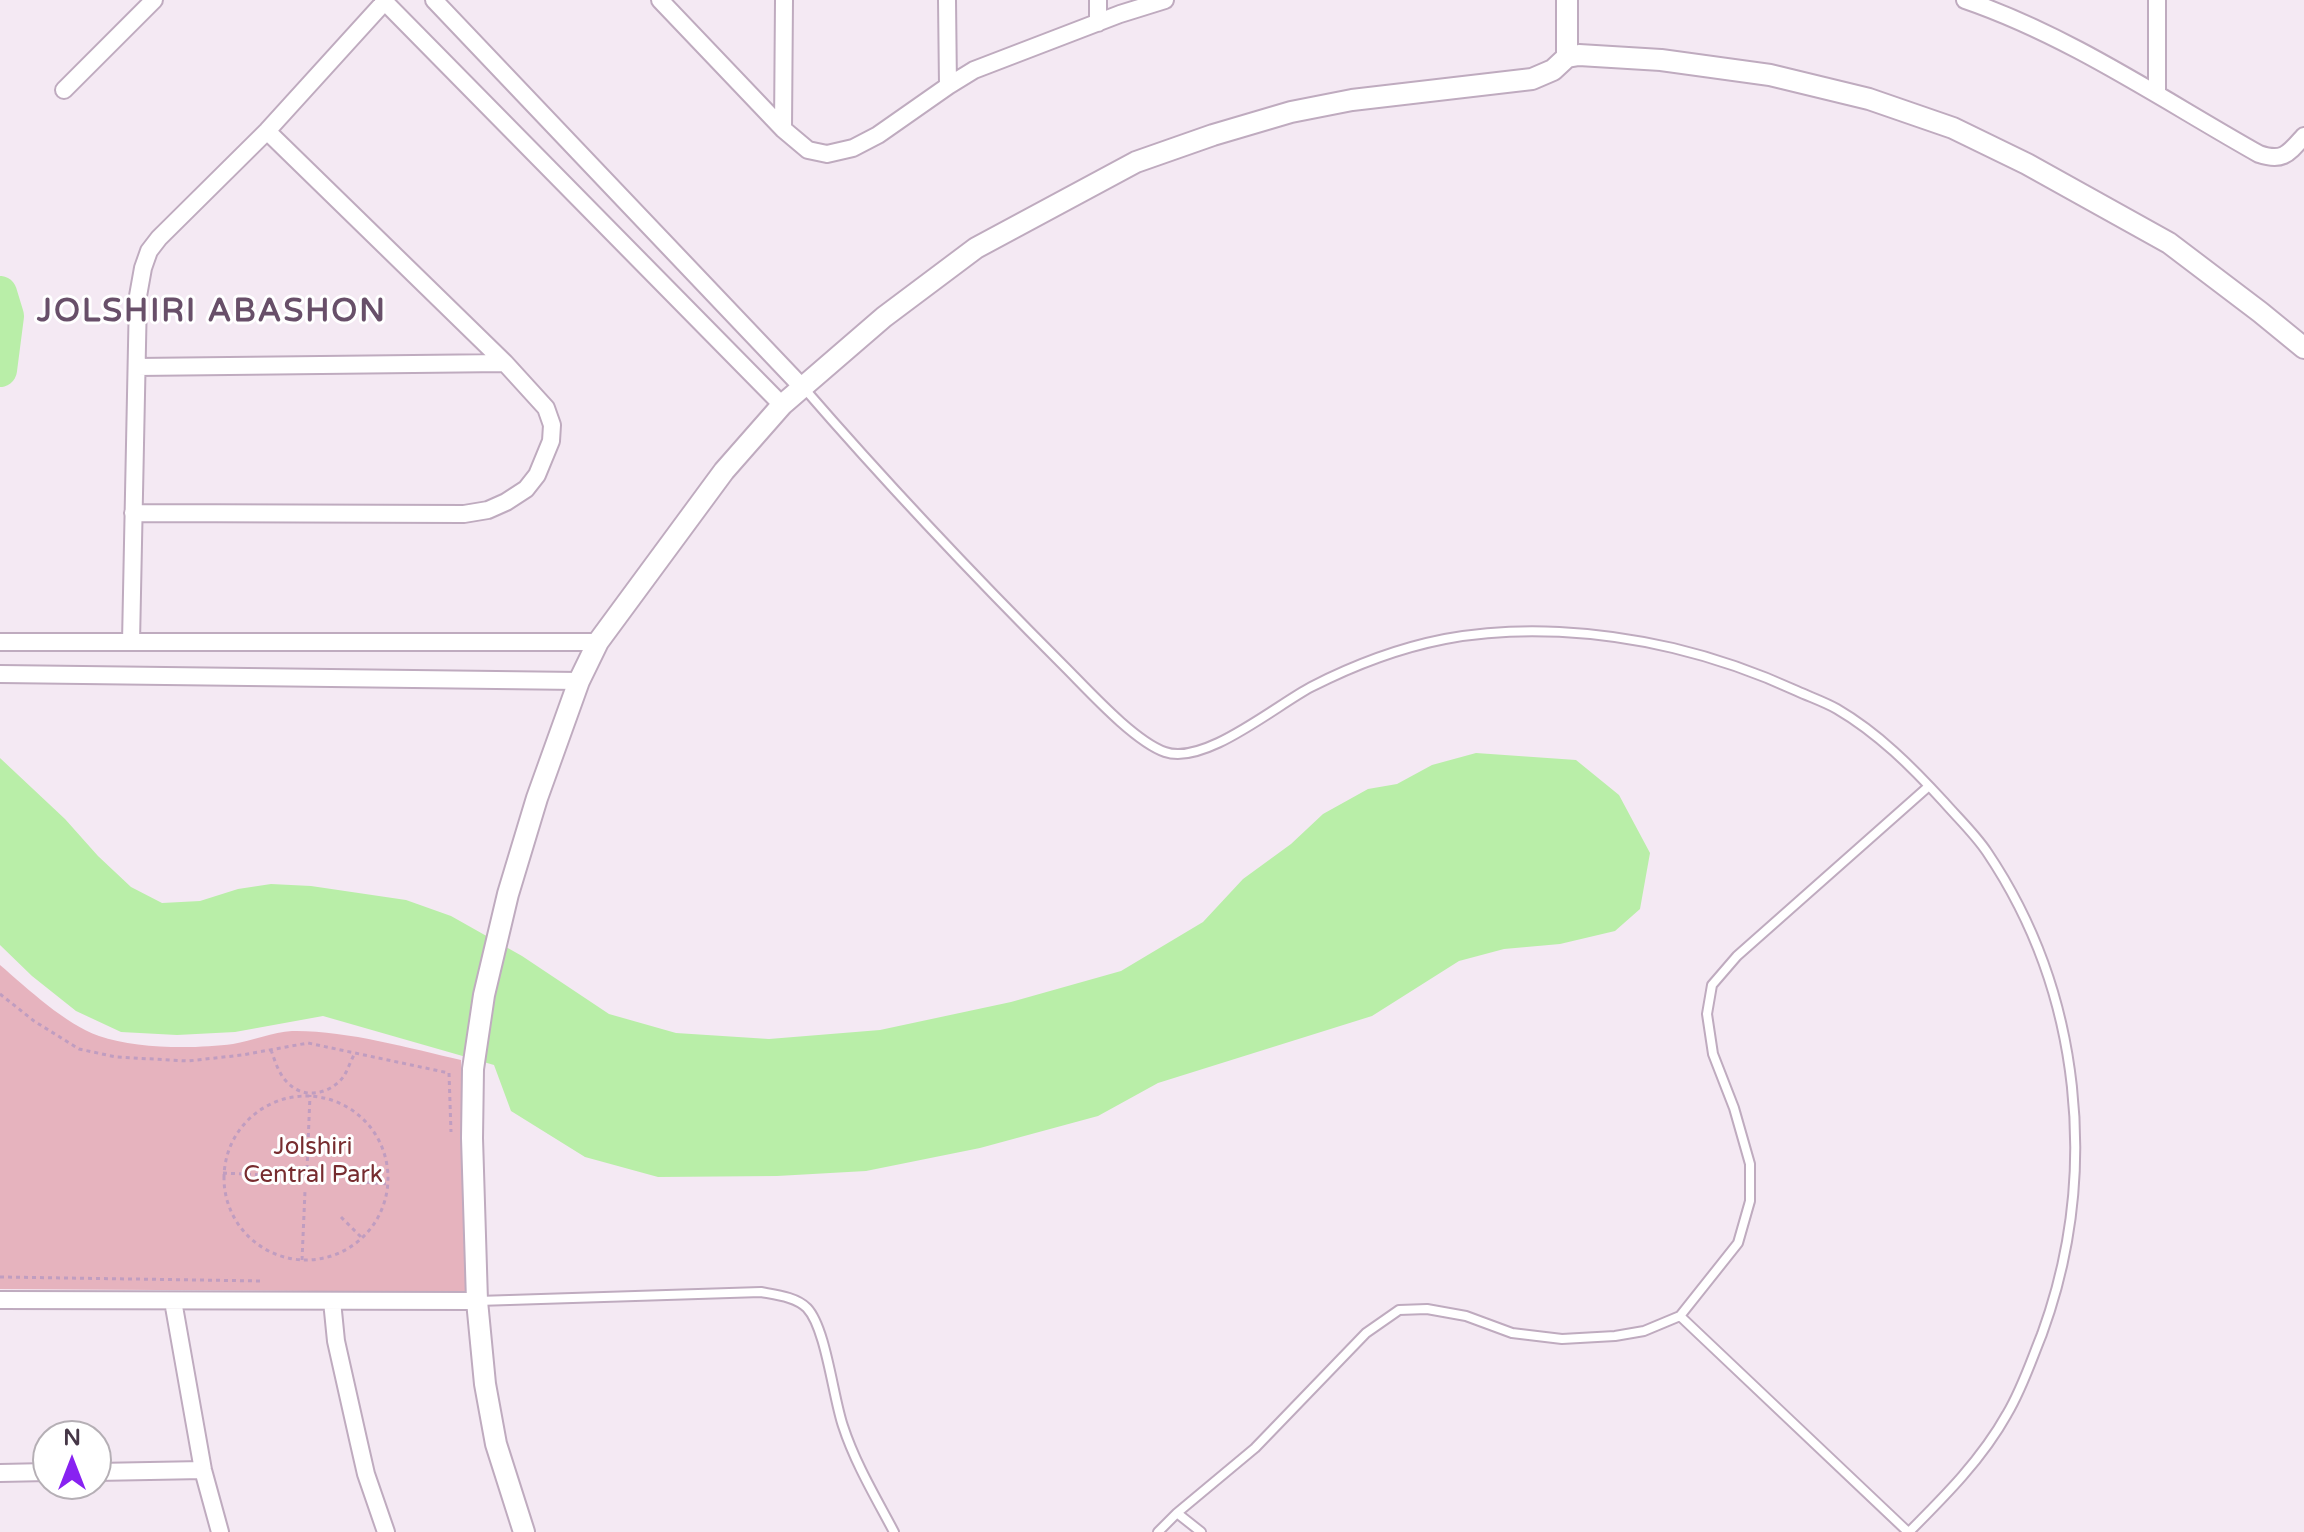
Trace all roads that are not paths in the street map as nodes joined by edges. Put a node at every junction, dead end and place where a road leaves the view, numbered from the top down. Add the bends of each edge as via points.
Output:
1 (154, 0) edge
2 (385, 0) edge
3 (434, 0) edge
4 (660, 0) edge
5 (784, 0) edge
6 (947, 0) edge
7 (1098, 0) edge
8 (1165, 0) edge
9 (1567, 0) edge
10 (1965, 0) edge
11 (2157, 0) edge
12 (2005, 7) edge
13 (1098, 23) junction
14 (1567, 57) junction
15 (948, 86) junction
16 (64, 90) dead end
17 (2157, 93) junction
18 (783, 129) junction
19 (267, 131) junction
20 (2304, 136) edge
21 (2304, 348) edge
22 (505, 363) junction
23 (137, 367) junction
24 (802, 387) junction
25 (782, 405) junction
26 (133, 513) junction
27 (0, 642) edge
28 (131, 642) junction
29 (598, 642) junction
30 (0, 674) edge
31 (579, 681) junction
32 (1929, 786) junction
33 (0, 1300) edge
34 (173, 1301) junction
35 (332, 1301) junction
36 (477, 1301) junction
37 (1680, 1316) junction
38 (203, 1470) junction
39 (32, 1472) edge
40 (112, 1472) edge
41 (0, 1473) edge
42 (1177, 1513) junction
43 (220, 1532) edge
44 (386, 1532) edge
45 (524, 1532) edge
46 (894, 1532) edge
47 (1158, 1532) edge
48 (1201, 1532) edge
49 (1909, 1532) edge

1 - 16 street
2 - 19 street
2 - 25 street
3 - 24 street
4 - 18 street
5 - 18 street
6 - 15 street
7 - 13 street
8 - 13 street
9 - 14 street
10 - 12 street
11 - 17 street
12 - 17 street
13 - 15 street via 974,70
14 - 21 street via 1661,60 1770,75 1869,99 1953,128 2169,243
14 - 24 street via 1532,79 1291,112 1136,162 976,248
15 - 18 street via 853,148 827,154 808,150
17 - 20 street via 2272,158 2291,151
19 - 22 street
19 - 23 street via 149,251 138,296
22 - 23 street
22 - 26 street via 546,408 551,441 526,489 488,510
23 - 26 street
24 - 25 street
24 - 32 lane via 1021,623 1115,717 1167,753 1201,752 1306,690 1393,653 1445,639 1508,632 1592,634 1674,648 1762,675 1835,707 1888,745
25 - 29 street via 724,471
26 - 28 street
27 - 28 street
28 - 29 street
29 - 31 street
30 - 31 street
31 - 36 street via 537,798 484,995 473,1069
32 - 37 lane via 1737,956 1712,985 1707,1014 1713,1054 1750,1164 1750,1201 1738,1243
32 - 49 lane via 1985,848 2023,913 2050,982 2070,1062 2077,1147 2071,1222 2054,1301 2027,1375 2006,1417 1961,1478
33 - 34 street
34 - 35 street
34 - 38 street
35 - 36 street
35 - 44 street via 366,1474
36 - 45 street via 487,1402
36 - 46 lane via 761,1292 789,1297 807,1308 819,1328 842,1425
37 - 42 lane via 1644,1331 1562,1339 1512,1333 1427,1309 1399,1310 1366,1333 1255,1448
37 - 49 lane
38 - 40 street
38 - 43 street
39 - 41 street
42 - 47 lane
42 - 48 lane

